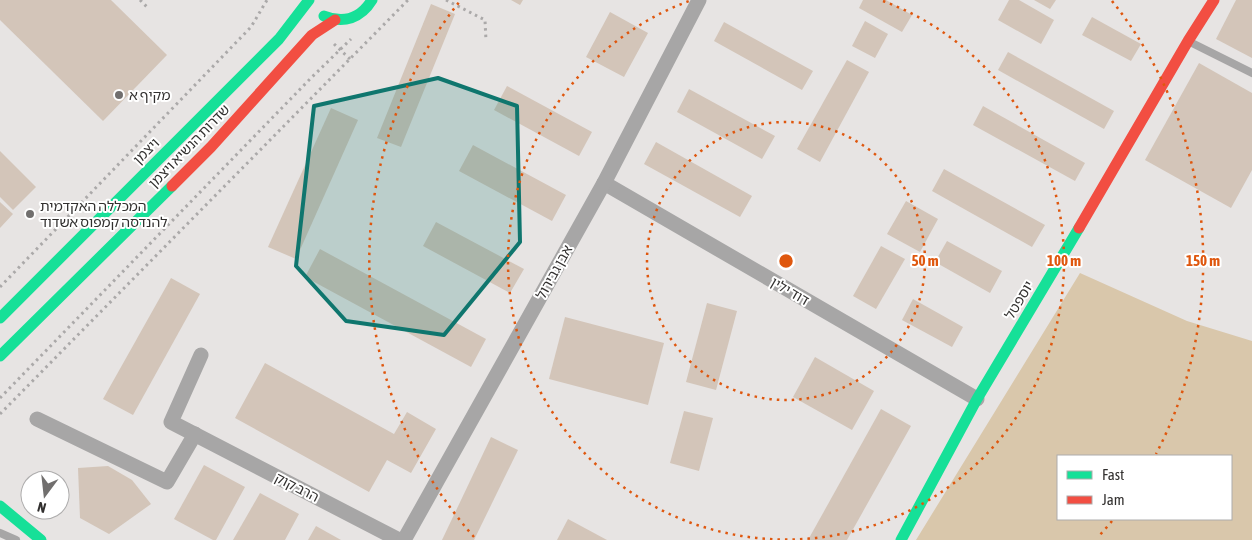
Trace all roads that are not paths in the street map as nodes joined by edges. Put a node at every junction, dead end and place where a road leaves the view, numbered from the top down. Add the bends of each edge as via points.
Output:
1 (309, 0) edge
2 (372, 0) edge
3 (699, 0) edge
4 (1214, 0) edge
5 (335, 20) junction
6 (1188, 41) junction
7 (1252, 73) edge
8 (604, 183) junction
9 (0, 318) edge
10 (201, 355) dead end
11 (0, 356) edge
12 (977, 399) junction
13 (36, 419) dead end
14 (195, 434) junction
15 (0, 506) edge
16 (0, 533) edge
17 (16, 540) edge
18 (41, 540) edge
19 (399, 540) edge
20 (404, 540) edge
21 (900, 540) edge

1 - 5 street via 320,13
1 - 9 street, ויצמן via 279,39
2 - 5 street via 354,18
3 - 8 street, אבן גבירול
4 - 6 street, יוספטל
5 - 11 street, שדרות הנשיא ויצמן via 306,41 211,147
6 - 7 lane
6 - 12 street, יוספטל
8 - 12 street, דוד ילין
8 - 20 street, אבן גבירול
10 - 14 street, הרב קוק via 171,422
12 - 21 street, יוספטל
13 - 14 street via 167,482
14 - 19 street, הרב קוק
15 - 18 street
16 - 17 lane

